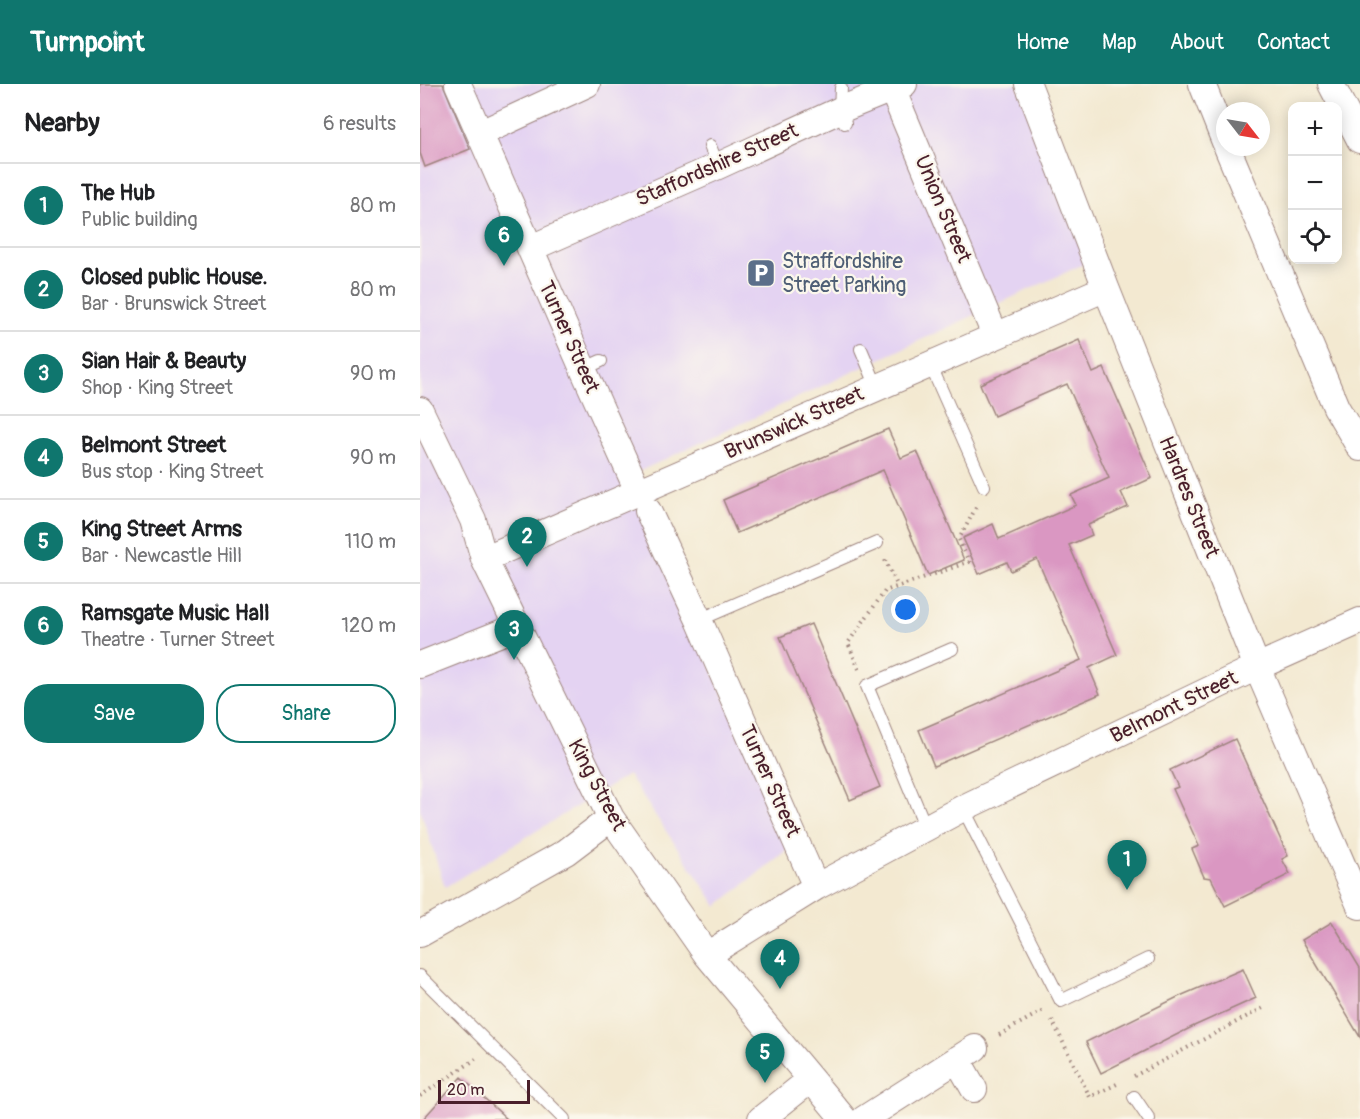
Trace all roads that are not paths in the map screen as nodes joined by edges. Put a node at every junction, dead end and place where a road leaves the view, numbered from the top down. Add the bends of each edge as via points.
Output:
1 (458, 84) edge
2 (586, 84) edge
3 (1028, 84) edge
4 (1202, 84) edge
5 (1331, 84) edge
6 (896, 86) edge
7 (1216, 119) edge
8 (481, 133) junction
9 (1360, 140) edge
10 (1231, 156) edge
11 (531, 248) junction
12 (1106, 288) junction
13 (995, 335) junction
14 (861, 349) dead end
15 (930, 364) junction
16 (877, 387) junction
17 (420, 410) edge
18 (1360, 448) edge
19 (984, 486) road end
20 (643, 501) junction
21 (877, 543) road end
22 (484, 559) junction
23 (699, 621) junction
24 (1360, 621) edge
25 (516, 627) junction
26 (952, 649) dead end
27 (420, 665) edge
28 (1257, 667) junction
29 (963, 808) junction
30 (612, 818) junction
31 (926, 828) junction
32 (816, 887) junction
33 (1360, 906) edge
34 (420, 934) edge
35 (707, 955) junction
36 (1148, 959) dead end
37 (420, 976) edge
38 (810, 1080) junction
39 (974, 1089) dead end
40 (1134, 1097) dead end
41 (564, 1119) edge
42 (761, 1119) edge
43 (844, 1119) edge
44 (864, 1119) edge
45 (1149, 1119) edge

1 - 8 street, Turner Street
2 - 8 street
3 - 12 street, Hardres Street
4 - 7 street
5 - 9 street
6 - 11 street, Staffordshire Street via 714,156
6 - 13 street, Union Street
8 - 11 street, Turner Street
10 - 18 street via 1336,407
11 - 20 street, Turner Street via 592,365
12 - 13 street, Brunswick Street
12 - 28 street, Hardres Street
13 - 15 street, Brunswick Street
14 - 16 lane
15 - 16 street, Brunswick Street
15 - 19 lane
16 - 20 street, Brunswick Street
17 - 22 street, King Street via 473,520
20 - 22 street, Brunswick Street
20 - 23 street, Turner Street
21 - 23 lane
22 - 25 street, King Street
23 - 32 street, Turner Street
24 - 28 street, Belmont Street
25 - 27 street
25 - 30 street, King Street
26 - 31 lane via 867,686
28 - 29 street, Belmont Street
28 - 33 street, Hardres Street
29 - 31 street, Belmont Street
29 - 36 lane via 1061,1001
30 - 34 street via 566,852
30 - 35 street, King Street
31 - 32 street, Belmont Street
32 - 35 street, Belmont Street
35 - 38 street, King Street
37 - 41 lane
38 - 42 street
38 - 43 street, King Street
39 - 44 street via 966,1054
40 - 45 lane

